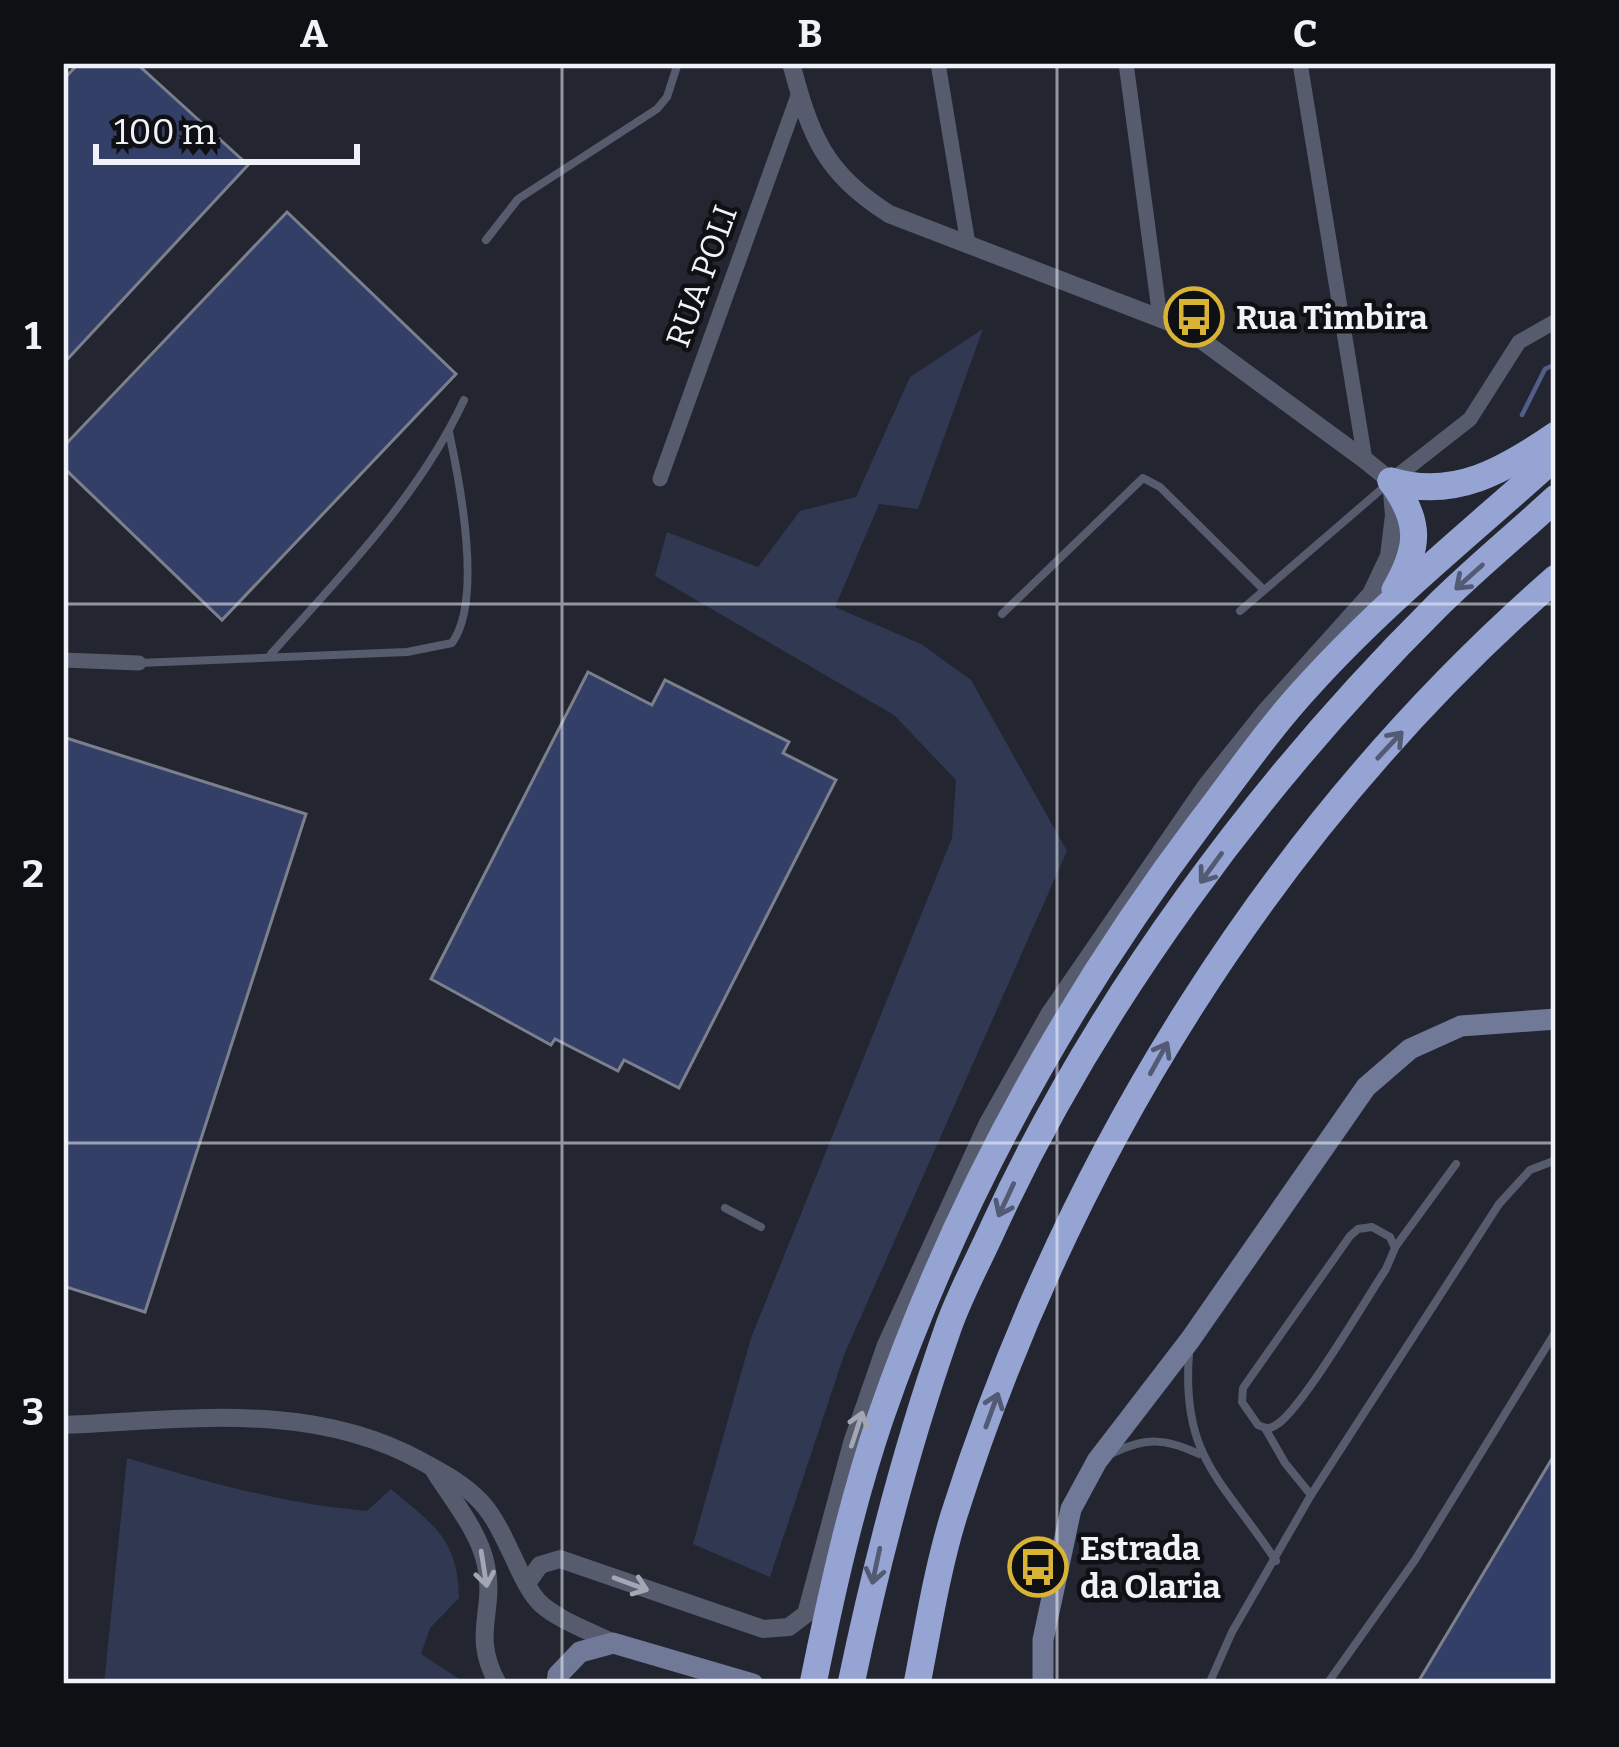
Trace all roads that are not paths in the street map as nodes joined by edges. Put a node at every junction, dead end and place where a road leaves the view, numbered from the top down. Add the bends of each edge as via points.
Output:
1 (678, 63) edge
2 (791, 63) edge
3 (938, 63) edge
4 (1126, 63) edge
5 (1300, 63) edge
6 (799, 93) junction
7 (486, 240) dead end
8 (968, 244) junction
9 (1160, 318) junction
10 (1556, 321) edge
11 (464, 400) dead end
12 (449, 432) junction
13 (1556, 435) edge
14 (1556, 456) edge
15 (1365, 460) junction
16 (660, 478) dead end
17 (1390, 481) junction
18 (1556, 498) edge
19 (1556, 578) edge
20 (1264, 590) junction
21 (1384, 609) junction
22 (1240, 611) dead end
23 (1002, 614) dead end
24 (270, 655) junction
25 (63, 660) edge
26 (139, 663) joint
27 (1556, 1019) edge
28 (1556, 1160) edge
29 (1456, 1164) dead end
30 (725, 1208) dead end
31 (760, 1227) dead end
32 (1395, 1248) junction
33 (1556, 1331) edge
34 (1190, 1340) junction
35 (63, 1425) edge
36 (1265, 1428) junction
37 (1200, 1454) junction
38 (1097, 1461) junction
39 (431, 1467) junction
40 (1312, 1495) junction
41 (1276, 1561) junction
42 (528, 1582) junction
43 (1043, 1640) junction
44 (613, 1642) junction
45 (498, 1684) edge
46 (556, 1684) edge
47 (753, 1684) edge
48 (813, 1684) edge
49 (851, 1684) edge
50 (917, 1684) edge
51 (1027, 1684) edge
52 (1043, 1684) edge
53 (1209, 1684) edge
54 (1327, 1684) edge

1 - 7 lane via 657,110 518,200
2 - 6 street
3 - 8 street
4 - 9 street
5 - 15 street
6 - 8 street via 830,165 856,193
6 - 16 street, RUA POLI
8 - 9 street
9 - 15 street via 1185,328
10 - 17 street via 1519,342 1470,418
11 - 12 lane
12 - 24 lane via 400,507
12 - 24 lane via 466,588 452,643
13 - 17 highway via 1473,482
14 - 21 highway
15 - 17 street
17 - 20 lane
17 - 21 highway via 1407,502 1414,551
42 -> 17 street via 540,1565 560,1559 763,1629 789,1627 806,1614 886,1345 987,1125 1050,1013 1206,786 1371,594 1389,556
18 -> 49 highway via 1435,608 1252,812 1085,1054 1020,1170 947,1330 882,1540
50 -> 19 highway via 954,1517 1005,1373 1094,1174 1172,1034 1346,793
20 - 22 lane
20 - 23 lane via 1143,478
21 - 48 highway via 1305,688 1175,857 1020,1096 880,1420
24 - 26 lane
25 - 26 street
27 - 34 main road via 1461,1026 1391,1061
28 - 40 lane via 1530,1169 1499,1204
29 - 32 lane
30 - 31 lane
32 - 36 lane via 1297,1404
32 - 36 lane via 1372,1227 1350,1236 1244,1388 1246,1411
33 - 54 lane via 1415,1560
34 - 37 lane via 1188,1400
34 - 38 main road
35 - 39 street via 286,1420 378,1440
36 - 40 lane
37 - 38 lane via 1150,1439
37 - 41 lane
38 - 43 main road via 1071,1509
39 - 42 street via 484,1504
39 -> 45 street via 486,1562 482,1642
40 - 41 lane
41 - 53 lane
42 - 44 street via 540,1603
43 - 51 main road
43 - 52 main road
44 - 46 main road via 580,1652
44 - 47 main road

